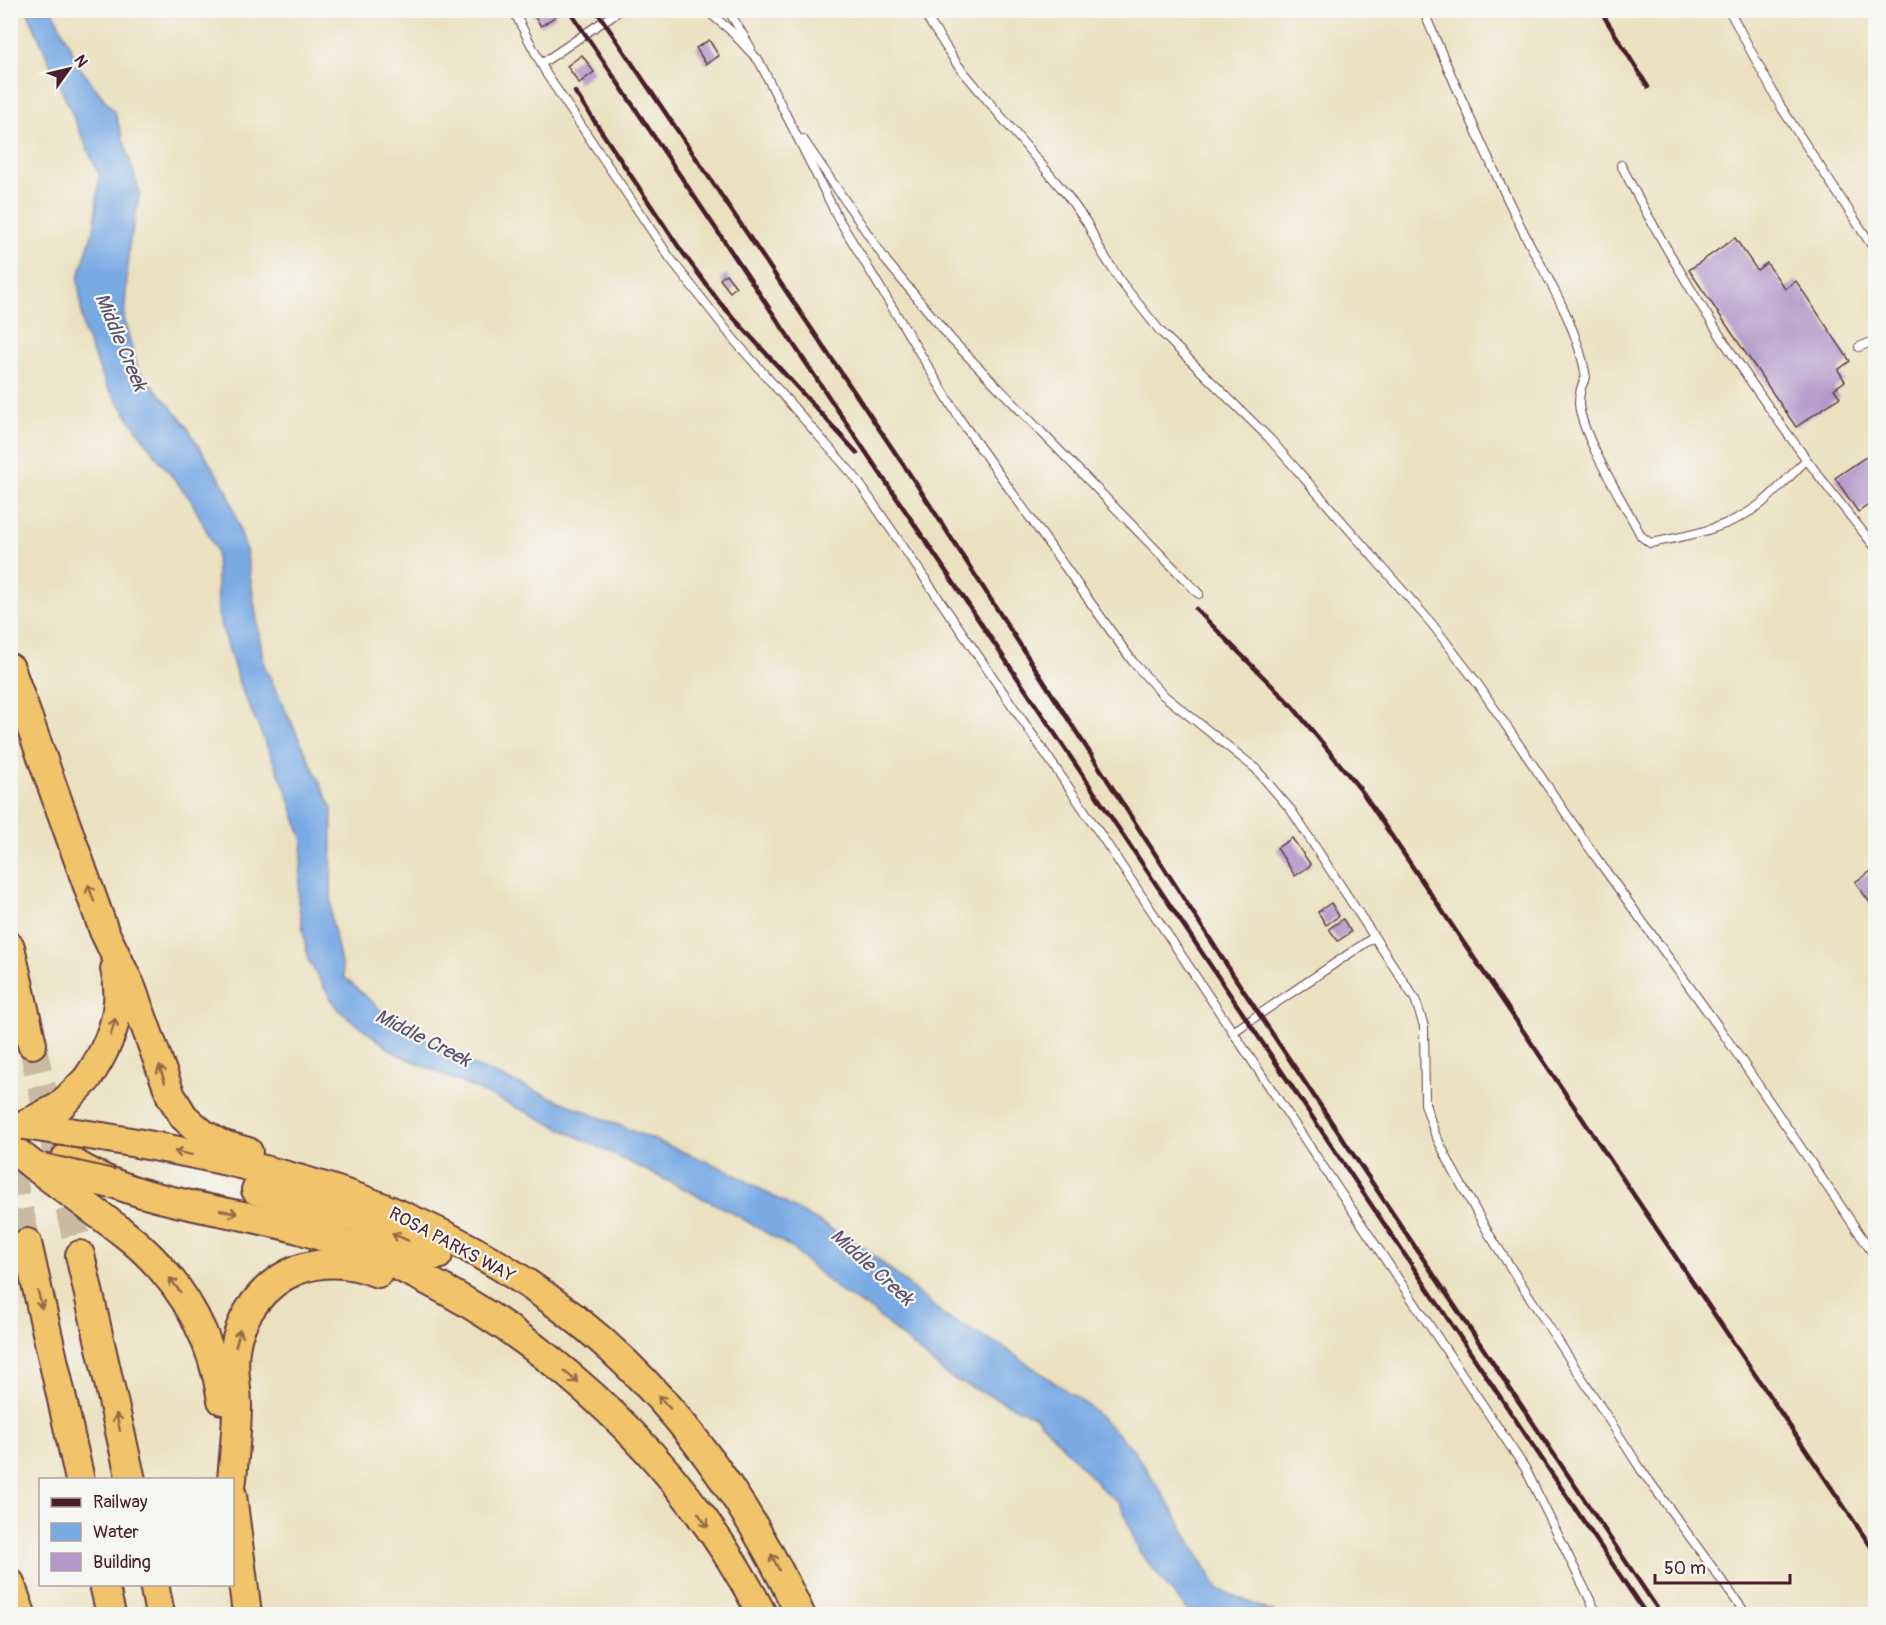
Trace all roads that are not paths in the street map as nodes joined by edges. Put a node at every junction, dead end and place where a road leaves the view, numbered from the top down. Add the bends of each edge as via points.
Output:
1 (513, 10) edge
2 (620, 10) edge
3 (705, 10) edge
4 (728, 10) edge
5 (922, 10) edge
6 (1423, 10) edge
7 (1729, 10) edge
8 (759, 61) junction
9 (541, 64) junction
10 (1621, 165) dead end
11 (1875, 252) edge
12 (1875, 340) edge
13 (1859, 347) dead end
14 (1805, 461) junction
15 (1875, 548) edge
16 (1199, 594) dead end
17 (10, 668) edge
18 (104, 931) junction
19 (1374, 937) junction
20 (10, 948) edge
21 (1233, 1032) junction
22 (32, 1044) tunnel mouth
23 (14, 1129) edge
24 (66, 1158) junction
25 (107, 1160) junction
26 (22, 1171) edge
27 (418, 1224) junction
28 (27, 1243) tunnel mouth
29 (80, 1255) tunnel mouth
30 (1875, 1258) edge
31 (601, 1341) junction
32 (546, 1356) junction
33 (80, 1478) edge
34 (131, 1478) edge
35 (231, 1478) edge
36 (231, 1478) edge
37 (234, 1511) edge
38 (10, 1583) edge
39 (104, 1586) edge
40 (154, 1586) edge
41 (21, 1614) edge
42 (111, 1614) edge
43 (160, 1614) edge
44 (247, 1614) edge
45 (762, 1614) edge
46 (800, 1614) edge
47 (1598, 1614) edge
48 (1746, 1614) edge

1 - 9 lane
2 - 9 lane
3 - 8 lane
4 - 8 lane
5 - 30 lane via 957,64 1067,195 1121,282 1160,331 1269,438 1432,624 1727,1039
6 - 14 lane via 1466,110 1568,320 1586,377 1579,404 1586,432 1641,536 1650,543 1700,533 1736,519 1762,503
7 - 11 lane via 1781,107
8 - 16 lane via 806,144 894,271 952,340
8 - 19 lane via 838,218 961,421 1133,662 1161,694 1234,750 1274,788
9 - 21 lane via 670,258 735,341 855,477
10 - 14 lane via 1694,296
12 - 13 lane
14 - 15 lane
18 -> 17 highway
23 -> 18 highway, bridge via 59,1107 87,1079 102,1054 117,1009 117,977
27 -> 18 highway via 361,1184 229,1147 195,1128 179,1110 167,1087 131,987
19 - 21 lane
19 - 48 lane via 1415,999 1424,1026 1425,1104 1453,1170 1489,1234 1642,1472
20 - 22 highway
21 - 47 lane via 1525,1468
23 - 24 highway
23 - 25 highway, ROSA PARKS WAY, bridge
23 - 26 highway
24 - 25 highway
24 - 26 highway
25 - 26 highway, ROSA PARKS WAY, bridge
27 -> 25 highway, ROSA PARKS WAY via 309,1182
31 -> 25 highway via 441,1257 355,1218 250,1188
25 -> 32 highway, ROSA PARKS WAY via 359,1249 447,1291
35 -> 26 highway, bridge via 219,1382 207,1339 171,1279 121,1231
27 - 31 highway, ROSA PARKS WAY via 505,1270
28 -> 33 highway
34 -> 29 highway
46 -> 31 highway, ROSA PARKS WAY via 761,1536 719,1470 670,1408
36 -> 32 highway via 237,1404 236,1341 254,1304 272,1285 294,1271 330,1263 364,1268
32 -> 45 highway, ROSA PARKS WAY via 597,1400 657,1463 719,1543
37 - 44 highway
38 - 41 highway
39 - 42 highway
40 - 43 highway

